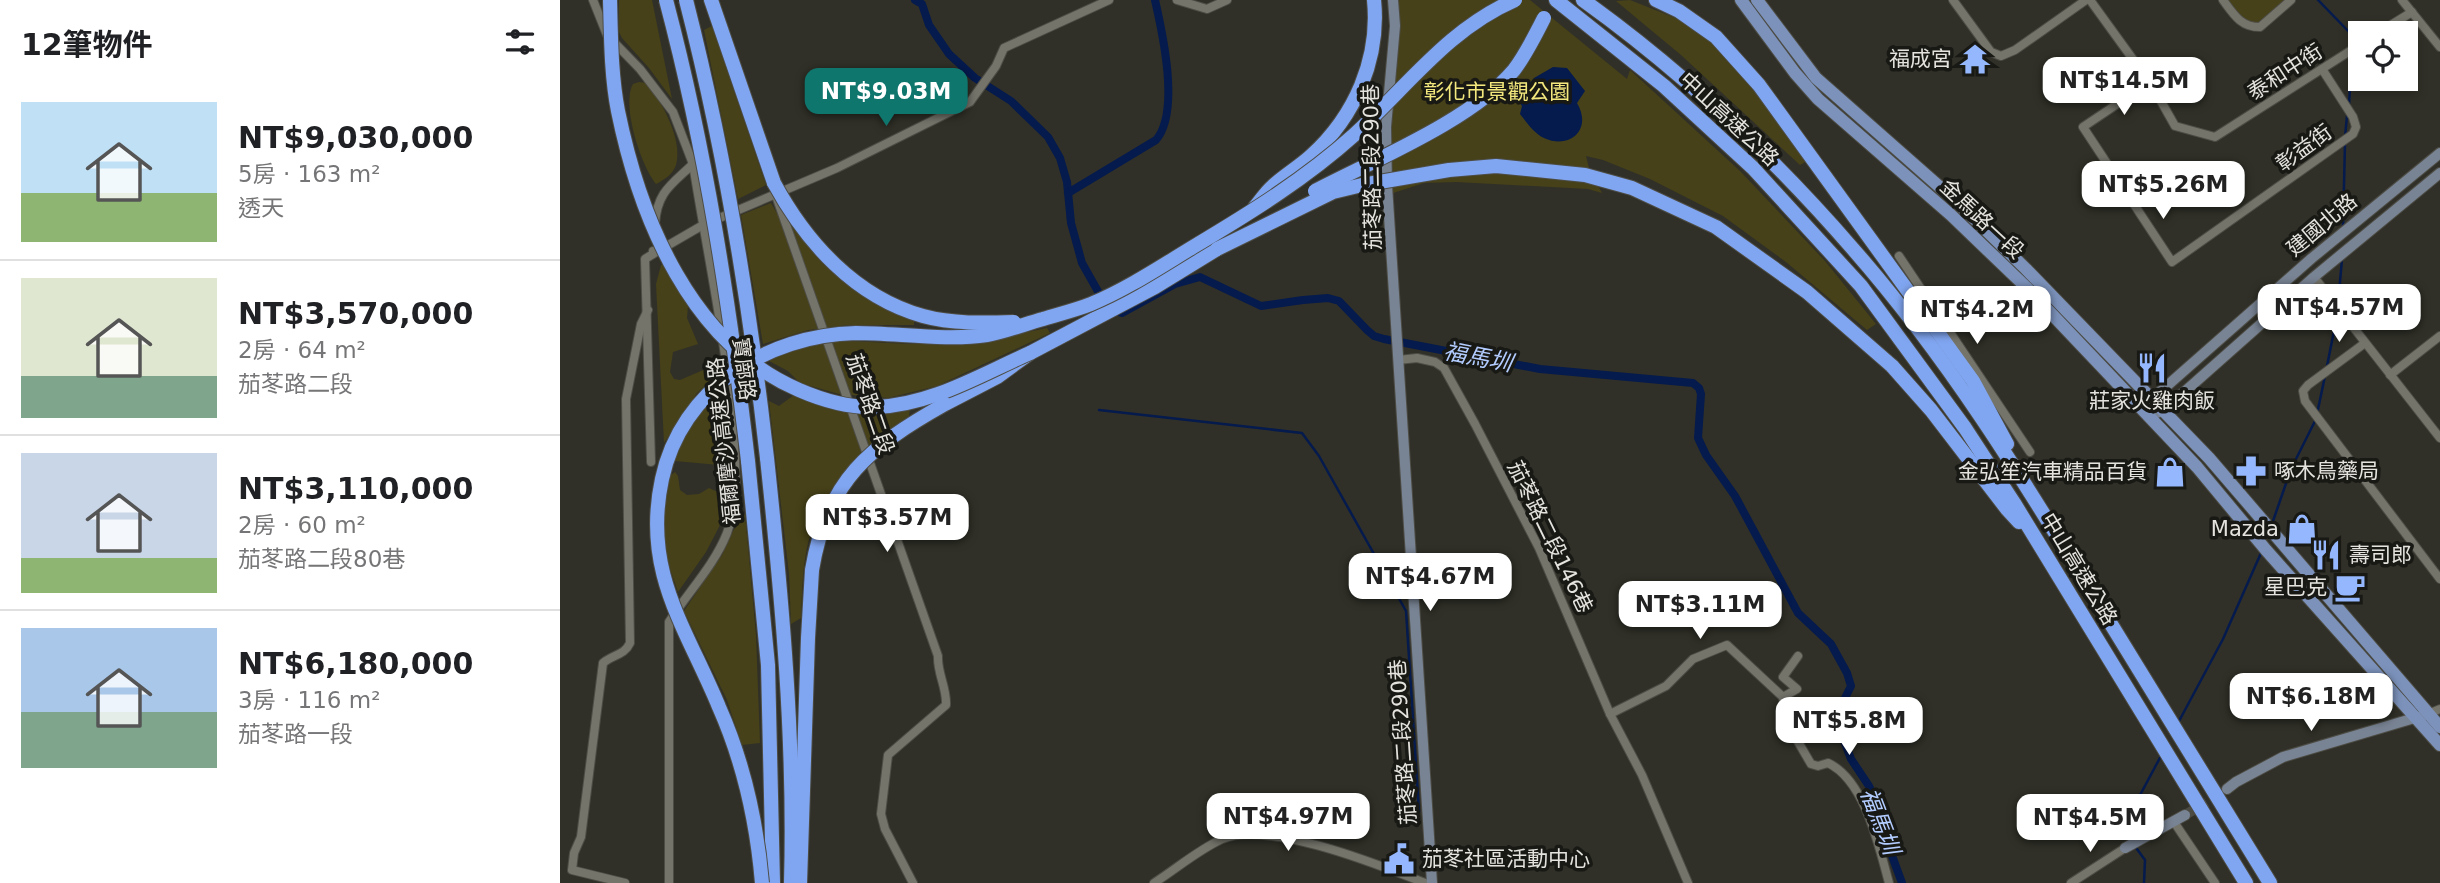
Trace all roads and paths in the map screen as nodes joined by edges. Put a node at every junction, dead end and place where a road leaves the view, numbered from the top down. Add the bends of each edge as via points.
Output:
1 (593, 0) edge
2 (610, 0) edge
3 (666, 0) edge
4 (686, 0) edge
5 (711, 0) edge
6 (1109, 0) edge
7 (1177, 0) edge
8 (1227, 0) edge
9 (1372, 0) edge
10 (1393, 0) edge
11 (1515, 0) edge
12 (1553, 0) edge
13 (1583, 0) edge
14 (1656, 0) edge
15 (1741, 0) edge
16 (1757, 0) edge
17 (1953, 0) edge
18 (2088, 0) edge
19 (2223, 0) edge
20 (2291, 0) edge
21 (2402, 0) edge
22 (2412, 12) junction
23 (2397, 21) edge
24 (1367, 40) dead end
25 (2440, 47) edge
26 (2348, 52) edge
27 (2322, 69) junction
28 (2150, 82) junction
29 (2440, 153) edge
30 (693, 164) junction
31 (2440, 173) edge
32 (775, 193) junction
33 (1252, 210) junction
34 (703, 225) junction
35 (1217, 249) junction
36 (653, 254) junction
37 (1899, 256) dead end
38 (2315, 276) junction
39 (648, 310) junction
40 (1033, 322) junction
41 (2440, 336) edge
42 (2365, 343) junction
43 (1030, 353) junction
44 (1398, 360) junction
45 (2390, 375) junction
46 (2152, 399) junction
47 (2164, 411) junction
48 (2148, 416) junction
49 (2440, 438) edge
50 (2030, 452) dead end
51 (651, 462) dead end
52 (2026, 485) junction
53 (2038, 540) junction
54 (2440, 579) edge
55 (1798, 656) dead end
56 (1783, 697) junction
57 (2434, 711) edge
58 (1610, 714) junction
59 (2415, 718) junction
60 (2440, 727) edge
61 (2440, 746) edge
62 (2227, 789) tunnel mouth
63 (2185, 815) tunnel mouth
64 (2174, 822) junction
65 (2130, 845) joint
66 (625, 883) edge
67 (669, 883) edge
68 (762, 883) edge
69 (773, 883) edge
70 (791, 883) edge
71 (800, 883) edge
72 (912, 883) edge
73 (1154, 883) edge
74 (1425, 883) edge
75 (1432, 883) edge
76 (1688, 883) edge
77 (1889, 883) edge
78 (2071, 883) edge
79 (2215, 883) edge
80 (2246, 883) edge
81 (2270, 883) edge

1 - 30 street, 寶廍路 via 607,35 673,112
2 - 43 highway, bridge via 618,110 637,181 672,264 707,320 735,350 760,370 812,396 875,407 947,391
3 - 69 highway, 福爾摩沙高速公路, bridge via 707,185 736,353 768,665
4 - 70 highway, 福爾摩沙高速公路, bridge via 730,203 763,419 788,690
5 - 40 highway, bridge via 774,183 791,215 829,259 872,294 924,316 976,323
6 - 32 street via 1004,48 970,102 837,168
7 - 8 street via 1207,9
9 - 24 street
9 - 33 highway, bridge via 1370,63 1344,119 1332,136
10 - 44 street, 茄苳路二段290巷 via 1386,146
11 - 33 highway, bridge via 1455,35 1338,148 1299,181
12 - 35 highway, bridge via 1531,44 1495,89 1445,124 1306,196
12 - 53 highway, 中山高速公路 via 1674,95 1816,235 1909,350
13 - 52 highway, 中山高速公路 via 1620,26 1729,121 1809,200 1902,310
14 - 52 highway via 1716,37 1759,85 1973,381
15 - 48 main road, 金馬路一段 via 1818,99 1972,235
16 - 46 main road, 金馬路一段 via 1816,78 1981,225
17 - 18 street via 1991,52 2001,56
18 - 28 street, 泰和中街
19 - 20 street via 2239,21 2250,27 2260,27
21 - 22 street
22 - 23 street
22 - 25 street
26 - 27 street, 泰和中街
27 - 28 street, 泰和中街 via 2215,137 2175,127
27 - 28 street, 彰益街 via 2351,114 2356,127 2350,136 2172,262 2083,127
29 - 46 street, 建國北路
30 - 34 street, 寶廍路
30 - 36 street via 656,204
31 - 38 street, 建國北路
32 - 34 street
32 - 72 street, 茄苳路二段 via 938,656 947,696 946,705 888,755 881,814
33 - 40 highway, bridge via 1091,304
34 - 36 street
34 - 67 street, 寶廍路 via 729,371 736,481 733,514 716,558 669,622
35 - 43 highway
35 - 53 highway, bridge via 1333,192 1450,170 1496,166 1585,175 1632,188 1716,226 1807,292 1892,366 2007,509
36 - 39 street via 645,259
37 - 50 street
38 - 42 street
38 - 47 street, 建國北路
39 - 51 street
39 - 66 street via 626,399 630,643 622,654 603,663 581,837 571,864 572,870
40 - 68 highway, bridge via 987,335 814,336 727,375 704,397 680,432 662,479 657,511 659,556 679,623 737,752
41 - 45 street
42 - 45 street
42 - 54 street via 2308,384 2303,391 2305,401
43 - 71 highway, bridge via 997,377 905,426 854,469 834,498 812,570
44 - 58 street, 茄苳路二段146巷 via 1416,358 1444,368 1539,548
44 - 75 street, 茄苳路二段290巷
45 - 49 street
46 - 47 main road, 金馬路一段
46 - 48 street
47 - 48 street, 建國北路
47 - 57 main road, 金馬路一段
48 - 59 main road, 金馬路一段
52 - 81 highway, 中山高速公路
53 - 80 highway, 中山高速公路
55 - 56 street via 1783,677 1797,689
56 - 58 street via 1727,645 1693,659 1666,686
56 - 77 street via 1786,721 1805,757 1811,764 1839,768 1873,822
57 - 59 street
57 - 60 main road, 金馬路一段
58 - 76 street, 茄苳路二段146巷
59 - 61 main road, 金馬路一段
59 - 62 street via 2283,757
63 - 64 street
64 - 65 street
64 - 79 street
65 - 78 street
73 - 74 street via 1224,838 1250,836 1287,838 1343,853

